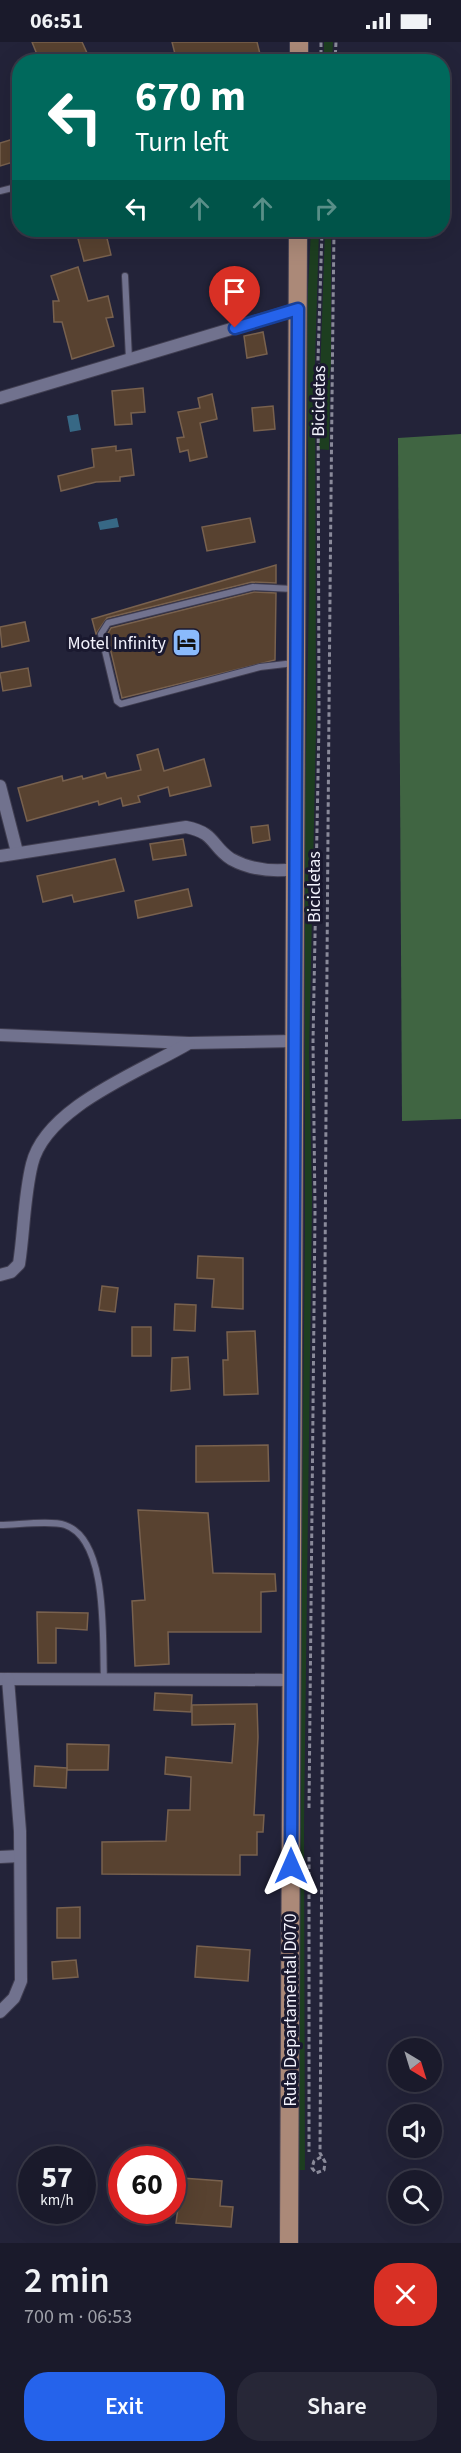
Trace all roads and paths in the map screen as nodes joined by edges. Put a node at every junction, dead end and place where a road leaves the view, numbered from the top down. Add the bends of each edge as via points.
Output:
1 (298, 237) edge
2 (322, 237) edge
3 (334, 237) edge
4 (124, 276) dead end
5 (298, 309) junction
6 (129, 359) junction
7 (0, 398) edge
8 (297, 589) junction
9 (297, 662) junction
10 (0, 786) edge
11 (16, 852) junction
12 (0, 856) edge
13 (296, 869) junction
14 (0, 1035) edge
15 (295, 1041) junction
16 (189, 1043) junction
17 (0, 1275) edge
18 (0, 1525) edge
19 (4, 1679) edge
20 (104, 1680) junction
21 (292, 1680) junction
22 (309, 1811) dead end
23 (309, 1846) dead end
24 (20, 1856) junction
25 (0, 1857) edge
26 (0, 2012) edge
27 (309, 2152) dead end
28 (321, 2157) junction
29 (289, 2243) edge

1 - 5 main road, Ruta Departamental D070
2 - 22 path
3 - 28 path, Bicicletas via 325,1071
4 - 6 lane
5 - 6 street
5 - 8 main road, Ruta Departamental D070
6 - 7 street
8 - 9 main road, Ruta Departamental D070
8 - 9 lane via 253,587 108,623 101,633 117,701 121,704 260,667
9 - 13 main road, Ruta Departamental D070
10 - 11 street
11 - 12 street
11 - 13 street via 186,826 203,830 230,858 262,870
13 - 15 main road, Ruta Departamental D070
14 - 16 street
15 - 16 street
15 - 21 main road, Ruta Departamental D070
16 - 17 street via 106,1089 50,1130 32,1164 19,1264
18 - 20 lane via 64,1524 87,1543 98,1572
19 - 20 street
19 - 24 street
20 - 21 street
21 - 29 main road, Ruta Departamental D070
23 - 27 path
24 - 25 street
24 - 26 street via 21,1981 14,1998
28 - 28 path, Bicicletas via 324,2170 316,2173 312,2168 314,2161

